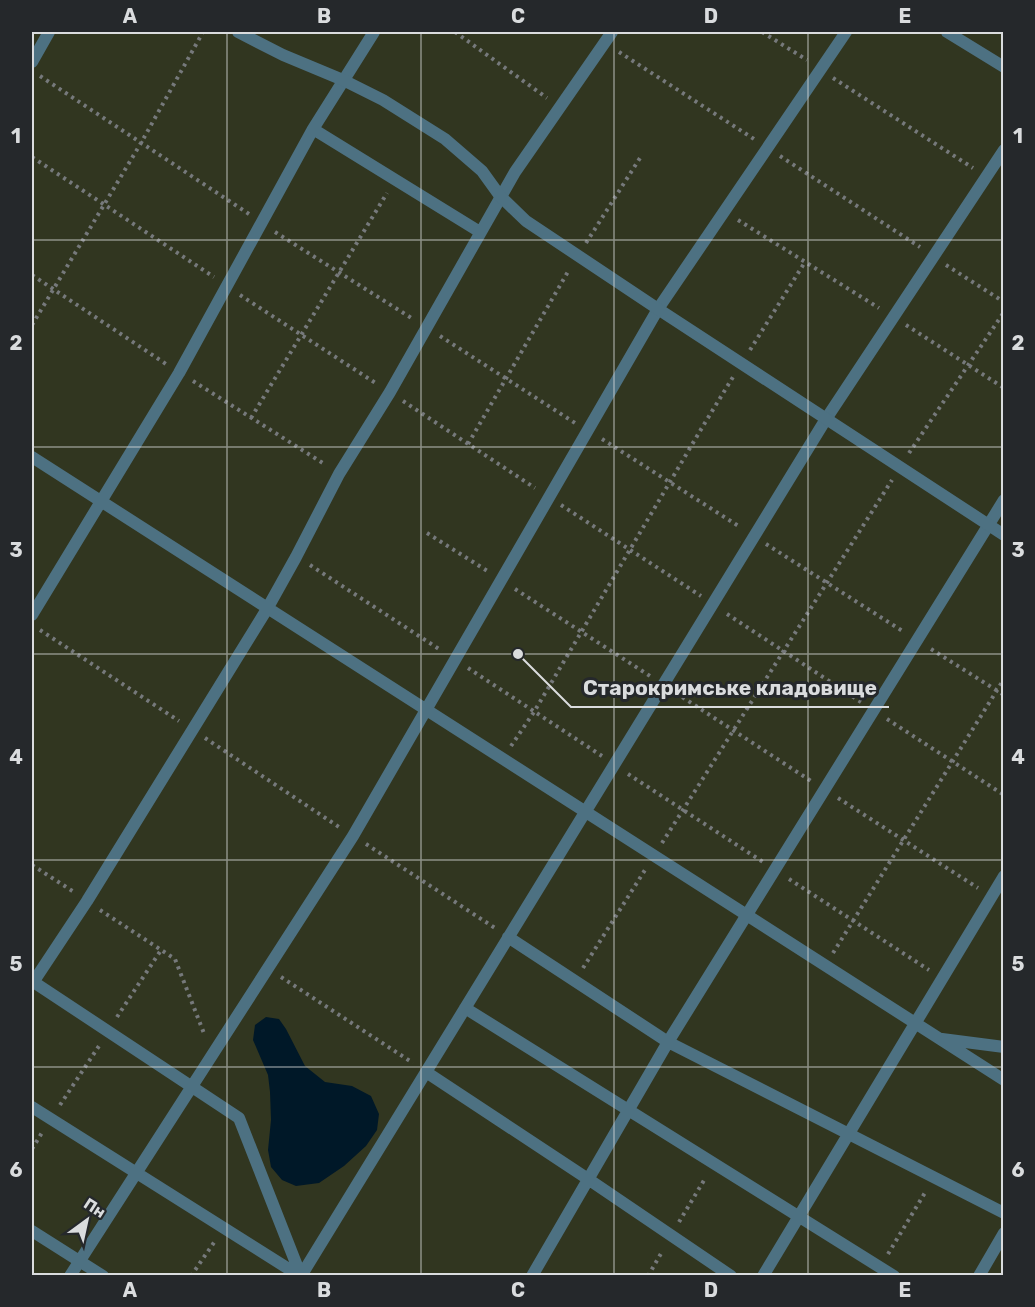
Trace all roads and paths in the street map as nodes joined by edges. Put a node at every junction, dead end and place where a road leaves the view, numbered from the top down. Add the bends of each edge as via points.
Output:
1 (49, 32) edge
2 (203, 32) edge
3 (238, 32) edge
4 (374, 32) edge
5 (455, 32) edge
6 (762, 32) edge
7 (846, 32) edge
8 (947, 32) edge
9 (608, 37) edge
10 (32, 62) edge
11 (1004, 67) edge
12 (820, 69) junction
13 (32, 71) edge
14 (343, 80) junction
15 (560, 107) junction
16 (313, 129) junction
17 (141, 143) junction
18 (767, 148) junction
19 (1004, 150) edge
20 (32, 157) edge
21 (640, 158) dead end
22 (986, 177) junction
23 (396, 180) junction
24 (500, 196) junction
25 (104, 205) junction
26 (724, 211) junction
27 (261, 223) junction
28 (480, 232) junction
29 (577, 256) junction
30 (933, 256) junction
31 (805, 262) junction
32 (339, 272) junction
33 (227, 286) junction
34 (1004, 302) edge
35 (658, 309) junction
36 (1004, 312) edge
37 (893, 317) junction
38 (32, 326) edge
39 (426, 327) junction
40 (301, 334) junction
41 (741, 364) junction
42 (968, 365) junction
43 (506, 378) junction
44 (1004, 388) edge
45 (390, 392) junction
46 (251, 418) dead end
47 (826, 419) junction
48 (588, 430) junction
49 (468, 444) junction
50 (32, 457) edge
51 (900, 467) junction
52 (669, 482) junction
53 (549, 497) junction
54 (1004, 500) edge
55 (101, 501) junction
56 (988, 524) junction
57 (427, 532) dead end
58 (1004, 535) edge
59 (754, 536) junction
60 (630, 550) junction
61 (501, 580) junction
62 (827, 583) junction
63 (712, 604) junction
64 (267, 609) junction
65 (32, 615) edge
66 (32, 625) edge
67 (582, 632) junction
68 (916, 640) junction
69 (784, 651) junction
70 (1004, 679) edge
71 (663, 684) junction
72 (996, 691) junction
73 (1004, 695) edge
74 (426, 710) junction
75 (873, 710) junction
76 (192, 730) junction
77 (734, 730) junction
78 (502, 760) junction
79 (824, 789) junction
80 (1004, 795) edge
81 (585, 812) junction
82 (353, 836) junction
83 (903, 840) junction
84 (654, 856) junction
85 (32, 865) edge
86 (1004, 876) edge
87 (991, 897) junction
88 (87, 901) junction
89 (746, 916) junction
90 (508, 937) junction
91 (161, 950) junction
92 (825, 966) junction
93 (268, 968) junction
94 (575, 981) junction
95 (32, 982) edge
96 (465, 1008) junction
97 (915, 1024) junction
98 (108, 1032) junction
99 (938, 1038) junction
100 (668, 1042) junction
101 (1004, 1047) edge
102 (212, 1054) junction
103 (426, 1072) junction
104 (1004, 1080) edge
105 (191, 1087) junction
106 (32, 1107) edge
107 (628, 1110) junction
108 (51, 1119) junction
109 (848, 1134) junction
110 (32, 1149) edge
111 (136, 1173) junction
112 (934, 1178) junction
113 (588, 1179) junction
114 (1004, 1213) edge
115 (798, 1217) junction
116 (224, 1228) junction
117 (32, 1231) edge
118 (1004, 1233) edge
119 (79, 1261) junction
120 (880, 1267) junction
121 (70, 1275) edge
122 (103, 1275) edge
123 (191, 1275) edge
124 (301, 1275) edge
125 (532, 1275) edge
126 (731, 1275) edge
127 (763, 1275) edge
128 (894, 1275) edge
129 (979, 1275) edge

1 - 10 street
2 - 17 path
3 - 14 street
4 - 14 street
5 - 15 path
6 - 12 path
7 - 12 street
8 - 11 street
9 - 15 street
9 - 18 path
12 - 18 street
12 - 22 path
13 - 17 path
14 - 16 street
14 - 24 street via 445,139 482,171
15 - 24 street
16 - 23 street
16 - 27 street
17 - 25 path
17 - 27 path
18 - 26 street
18 - 30 path
19 - 22 street
20 - 25 path
21 - 29 path
22 - 30 street
23 - 28 street
23 - 32 path
24 - 28 street
24 - 29 street via 526,221
25 - 33 path
25 - 38 path
26 - 31 path
26 - 35 street
27 - 32 path
27 - 33 street
28 - 39 street
29 - 35 street
29 - 43 path
30 - 34 path
30 - 37 street
31 - 37 path
31 - 41 path
32 - 39 path
32 - 40 path
33 - 40 path
33 - 55 street
35 - 41 street
35 - 48 street
36 - 42 path
37 - 42 path
37 - 47 street
39 - 43 path
39 - 45 street
40 - 45 path
40 - 46 path
41 - 47 street
41 - 52 path
42 - 44 path
42 - 51 path
43 - 48 path
43 - 49 path
45 - 49 path
45 - 64 street via 339,474
47 - 51 street
47 - 59 street
48 - 52 path
48 - 53 street
49 - 53 path
50 - 55 street
51 - 56 street
51 - 62 path
52 - 59 path
52 - 60 path
53 - 60 path
53 - 61 street
54 - 56 street
55 - 64 street
55 - 65 street
56 - 58 street
56 - 68 street
57 - 61 path
59 - 62 path
59 - 63 street
60 - 63 path
60 - 67 path
61 - 67 path
61 - 74 street
62 - 68 path
62 - 69 path
63 - 69 path
63 - 71 street
64 - 74 street
64 - 76 street
66 - 76 path
67 - 71 path
67 - 78 path
68 - 72 path
68 - 75 street
69 - 75 path
69 - 77 path
70 - 72 path
71 - 77 path
71 - 81 street
72 - 73 path
72 - 83 path
74 - 78 street
74 - 82 street
75 - 79 street
75 - 80 path
76 - 82 path
76 - 88 street
77 - 79 path
77 - 84 path
78 - 81 street
79 - 83 path
79 - 89 street
81 - 84 street
81 - 90 street
82 - 90 path
82 - 93 street
83 - 87 path
83 - 92 path
84 - 89 street
84 - 94 path
85 - 88 path
86 - 87 street
87 - 97 street
88 - 91 path
88 - 95 street
89 - 92 street
89 - 100 street
90 - 94 street
90 - 96 street
91 - 98 path
91 - 102 path via 176,959
92 - 97 street
93 - 102 street
93 - 103 path
94 - 100 street
95 - 98 street
96 - 103 street
96 - 107 street
97 - 99 street
97 - 109 street
98 - 105 street
98 - 108 path
99 - 101 street
99 - 104 street
100 - 107 street
100 - 109 street
102 - 105 street
103 - 113 street
103 - 124 street
105 - 111 street
105 - 124 street via 239,1118
106 - 108 street
107 - 113 street
107 - 115 street
108 - 110 path
108 - 111 street
109 - 112 street
109 - 115 street
111 - 116 street
111 - 119 street
112 - 114 street
112 - 120 path
113 - 125 street
113 - 126 street
115 - 120 street
115 - 127 street
116 - 123 path
116 - 124 street
117 - 119 street
118 - 129 street
119 - 121 street
119 - 122 street
120 - 128 street

